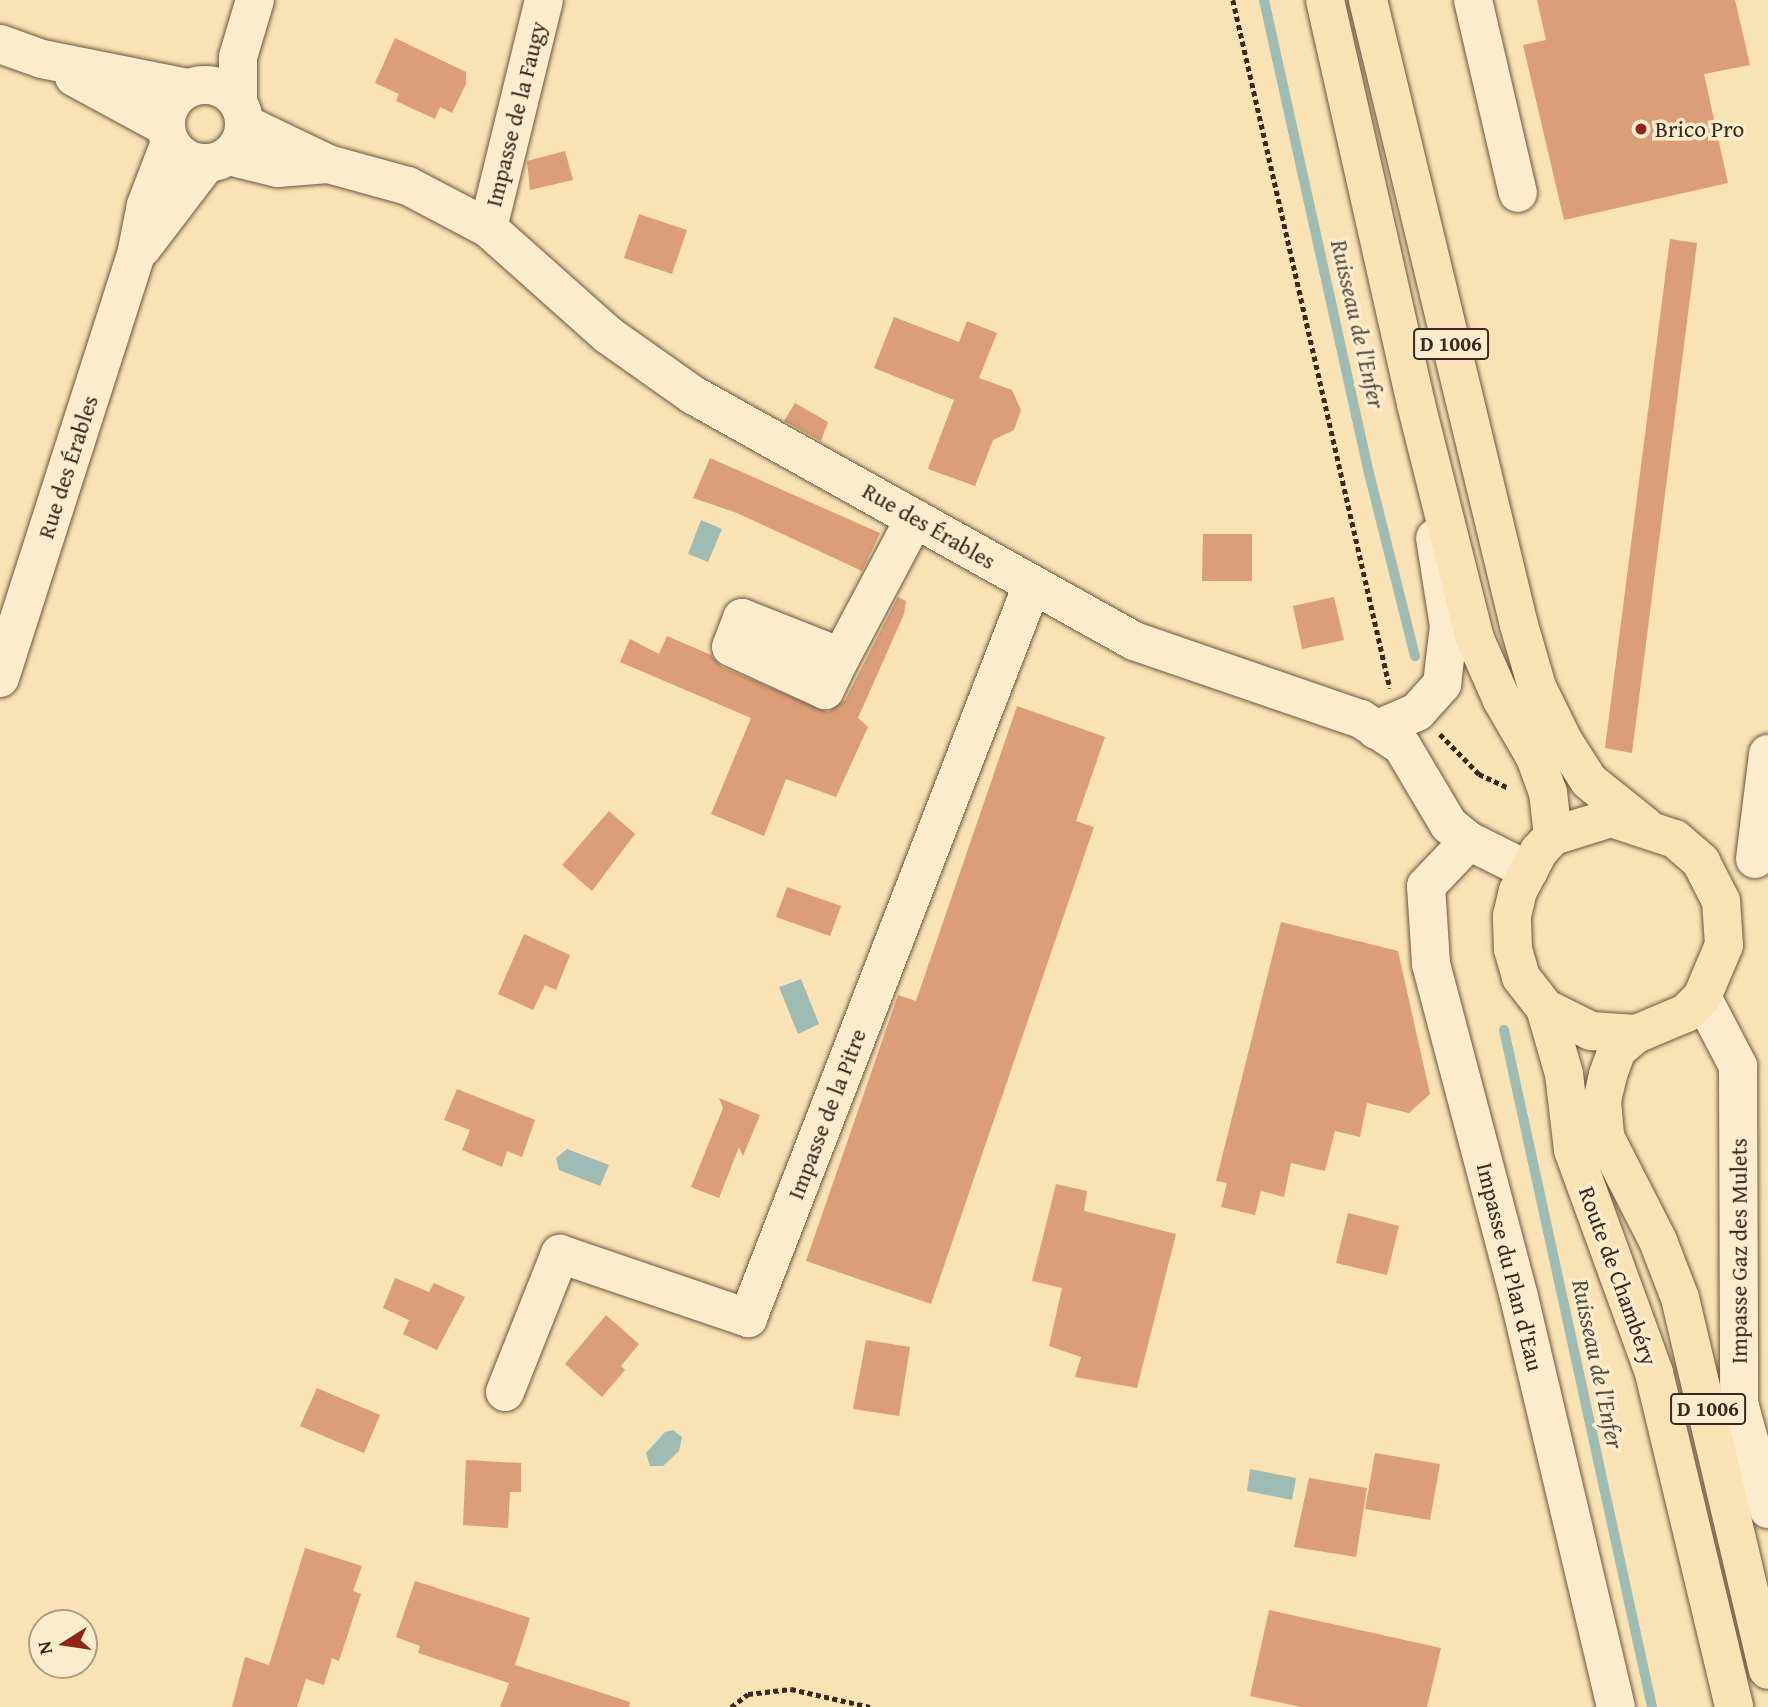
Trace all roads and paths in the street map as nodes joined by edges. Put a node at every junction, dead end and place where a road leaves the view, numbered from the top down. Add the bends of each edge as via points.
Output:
1 (544, 0) edge
2 (1234, 0) edge
3 (1325, 0) edge
4 (1368, 0) edge
5 (1473, 0) edge
6 (254, 3) edge
7 (0, 44) edge
8 (42, 59) junction
9 (190, 87) junction
10 (168, 135) junction
11 (229, 136) junction
12 (1518, 193) dead end
13 (488, 228) junction
14 (136, 255) junction
15 (1416, 404) junction
16 (915, 518) junction
17 (1032, 585) junction
18 (841, 657) dead end
19 (0, 678) edge
20 (1417, 712) junction
21 (1376, 730) junction
22 (1768, 754) edge
23 (1548, 792) junction
24 (1645, 826) junction
25 (1553, 836) junction
26 (1469, 841) junction
27 (1762, 861) edge
28 (1701, 862) junction
29 (1529, 871) junction
30 (1702, 997) junction
31 (1545, 1008) junction
32 (1636, 1034) junction
33 (505, 1392) dead end
34 (1768, 1509) edge
35 (1768, 1670) edge
36 (731, 1707) edge
37 (870, 1707) edge
38 (1616, 1707) edge
39 (1734, 1707) edge

1 - 13 street, Impasse de la Faugy
2 - 20 path via 1387,686
3 - 15 main road, D 1006
4 - 24 main road, D 1006 via 1518,625 1537,687 1589,781
5 - 12 street
6 - 9 street, Rue des Érables
6 - 11 street via 238,57
7 - 8 street
8 - 9 street
8 - 10 street
9 - 10 street, Rue des Érables via 167,112
9 - 11 street via 218,86
10 - 11 street via 180,155
10 - 14 street, Rue des Érables
11 - 13 street, Rue des Érables via 408,186
11 - 14 street, Rue des Érables
13 - 16 street, Rue des Érables via 644,364
14 - 19 street, Rue des Érables
15 - 20 street via 1449,626 1442,684
15 - 23 main road, D 1006 via 1475,639
16 - 17 street, Rue des Érables
16 - 18 street
17 - 21 street, Rue des Érables via 1182,661 1361,719
17 - 33 street, Impasse de la Pitre via 748,1318 560,1254
20 - 21 street
20 - 23 path via 1495,785
21 - 26 street, Rue des Érables via 1402,746 1436,806
22 - 27 street
23 - 25 main road, D 1006
24 - 25 main road via 1611,818
24 - 28 main road via 1675,839
25 - 29 main road
26 - 29 street, Rue des Érables
26 - 38 street, Impasse du Plan d'Eau via 1426,886 1431,964 1519,1297
27 - 28 street
28 - 30 main road via 1721,901 1724,945
29 - 31 main road via 1512,916 1513,949 1521,977
30 - 32 main road via 1686,1013
30 - 34 street, Impasse Gaz des Mulets via 1738,1066 1739,1403
31 - 32 main road via 1591,1031
31 - 39 main road, Route de Chambéry / D 1006 via 1564,1074 1573,1150 1654,1373
32 - 35 main road, Route de Chambéry / D 1006 via 1617,1050 1608,1075 1602,1101 1605,1137 1658,1241 1680,1298
36 - 37 path via 748,1694 791,1689

